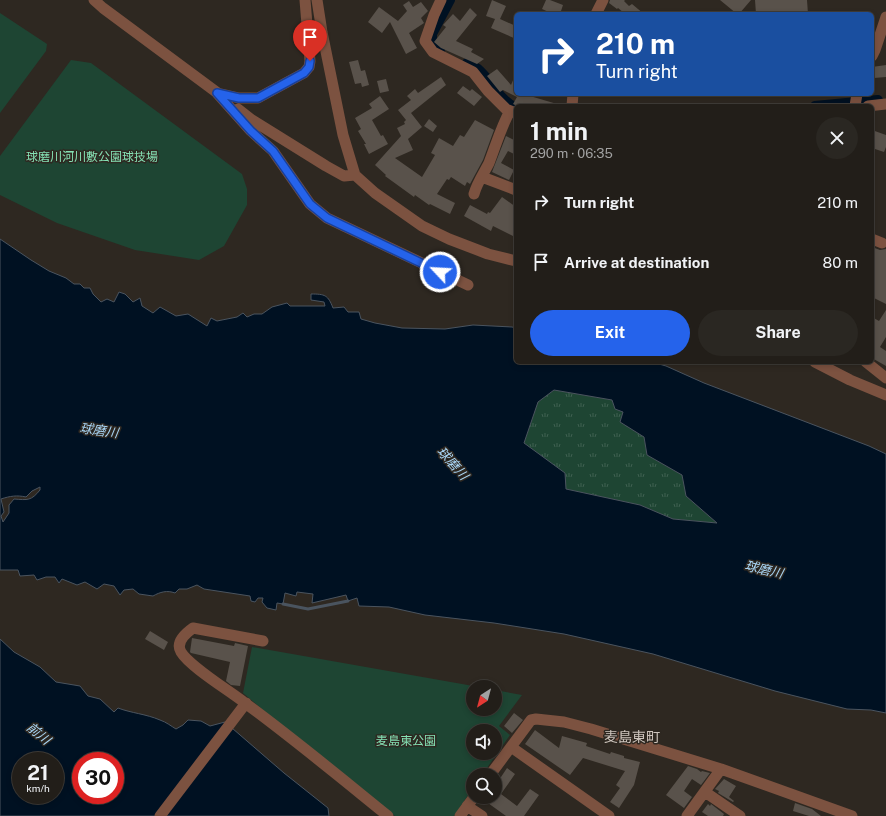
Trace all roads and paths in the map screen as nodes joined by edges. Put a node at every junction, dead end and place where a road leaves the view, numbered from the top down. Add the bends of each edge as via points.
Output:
1 (94, 0) edge
2 (305, 0) edge
3 (317, 0) edge
4 (441, 0) edge
5 (603, 0) edge
6 (597, 12) edge
7 (885, 21) edge
8 (874, 51) edge
9 (217, 93) junction
10 (886, 104) edge
11 (874, 105) edge
12 (513, 112) edge
13 (355, 175) junction
14 (482, 178) junction
15 (514, 189) edge
16 (474, 194) dead end
17 (514, 261) edge
18 (468, 285) dead end
19 (818, 364) edge
20 (869, 364) edge
21 (885, 376) edge
22 (886, 395) edge
23 (263, 641) dead end
24 (246, 703) junction
25 (511, 747) junction
26 (495, 768) edge
27 (721, 769) junction
28 (705, 792) junction
29 (469, 804) edge
30 (473, 804) edge
31 (160, 816) edge
32 (388, 816) edge
33 (460, 816) edge
34 (482, 816) edge
35 (609, 816) edge
36 (687, 816) edge
37 (740, 816) edge
38 (852, 816) edge

1 - 9 street
2 - 9 street via 310,61 304,73 258,98 239,98
3 - 13 street via 343,135
4 - 12 street via 425,41 433,52 473,72 488,91 506,109
5 - 6 street
7 - 8 street
9 - 13 street via 252,120 326,166 344,176
9 - 18 street via 273,151 310,204 327,218
10 - 11 street
12 - 14 street via 495,145
13 - 17 street via 375,193 422,226 456,242
14 - 15 street
14 - 16 street
19 - 22 street
20 - 21 street
23 - 24 street via 193,628 184,634 179,644 181,651 193,664
24 - 31 street
24 - 32 street
25 - 26 street
25 - 27 street via 531,720 536,719 564,722 591,729
25 - 35 street
27 - 28 street
27 - 38 street
28 - 36 street
28 - 37 street
29 - 33 street
30 - 34 street

